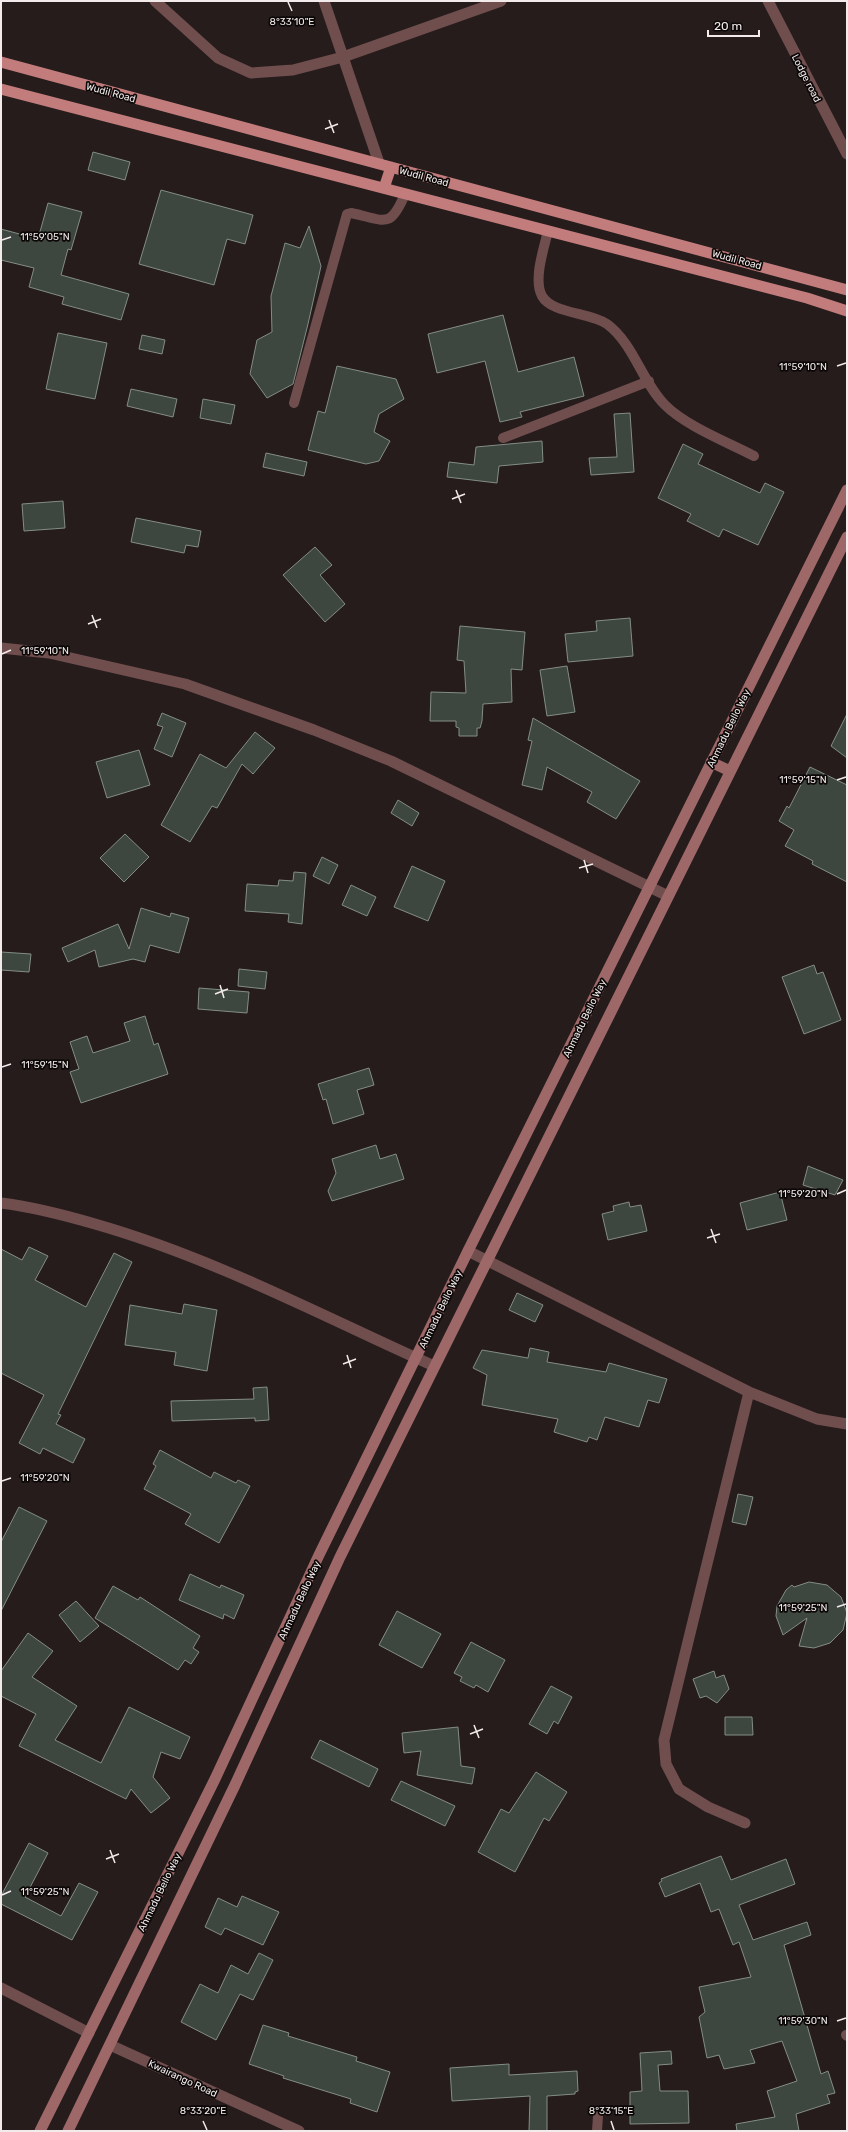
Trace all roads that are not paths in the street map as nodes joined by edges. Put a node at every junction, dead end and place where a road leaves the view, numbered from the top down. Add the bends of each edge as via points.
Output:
1 (155, 1) edge
2 (324, 1) edge
3 (500, 1) edge
4 (768, 1) edge
5 (343, 57) junction
6 (1, 62) edge
7 (1, 89) edge
8 (847, 154) edge
9 (379, 163) junction
10 (391, 167) junction
11 (384, 188) junction
12 (405, 194) junction
13 (548, 231) junction
14 (847, 290) edge
15 (847, 311) edge
16 (649, 381) junction
17 (294, 403) dead end
18 (503, 438) dead end
19 (754, 456) dead end
20 (847, 490) edge
21 (847, 537) edge
22 (1, 648) edge
23 (711, 762) junction
24 (730, 771) junction
25 (648, 888) junction
26 (668, 896) junction
27 (1, 1203) edge
28 (468, 1252) junction
29 (487, 1260) junction
30 (416, 1358) junction
31 (434, 1366) junction
32 (748, 1392) junction
33 (847, 1424) edge
34 (744, 1823) dead end
35 (1, 1988) edge
36 (89, 2033) junction
37 (110, 2045) junction
38 (598, 2116) dead end
39 (40, 2131) edge
40 (68, 2131) edge
41 (299, 2131) edge
42 (597, 2131) edge

1 - 5 street via 218,58 251,72 293,70
2 - 5 street
3 - 5 street
4 - 8 street, Lodge road
5 - 9 street
6 - 9 main road, Wudil Road
7 - 11 main road, Wudil Road
9 - 10 main road, Wudil Road
10 - 11 main road
10 - 14 main road, Wudil Road
11 - 12 main road, Wudil Road
12 - 13 main road, Wudil Road
12 - 17 lane via 393,218 386,220 347,214
13 - 15 main road, Wudil Road via 807,298
13 - 16 lane via 538,281 541,295 548,304 606,324 623,341
16 - 18 lane
16 - 19 lane via 664,404 679,417
20 - 23 main road, Ahmadu Bello Way
21 - 24 main road, Ahmadu Bello Way
22 - 25 street via 49,653 185,684 314,730 391,761
23 - 24 main road
23 - 25 main road, Ahmadu Bello Way
24 - 26 main road, Ahmadu Bello Way
25 - 26 street
25 - 28 main road, Ahmadu Bello Way
26 - 29 main road, Ahmadu Bello Way
27 - 30 street via 33,1206 139,1237 260,1284
28 - 29 street
28 - 30 main road, Ahmadu Bello Way
29 - 31 main road, Ahmadu Bello Way
29 - 32 street
30 - 31 street
30 - 36 main road, Ahmadu Bello Way via 319,1556 215,1779
31 - 37 main road, Ahmadu Bello Way via 340,1557 235,1785
32 - 33 street via 817,1419
32 - 34 street via 664,1740 666,1764 679,1789 708,1807
35 - 36 street
36 - 39 main road, Ahmadu Bello Way
37 - 40 main road, Ahmadu Bello Way
37 - 41 street, Kwairango Road
38 - 42 lane

